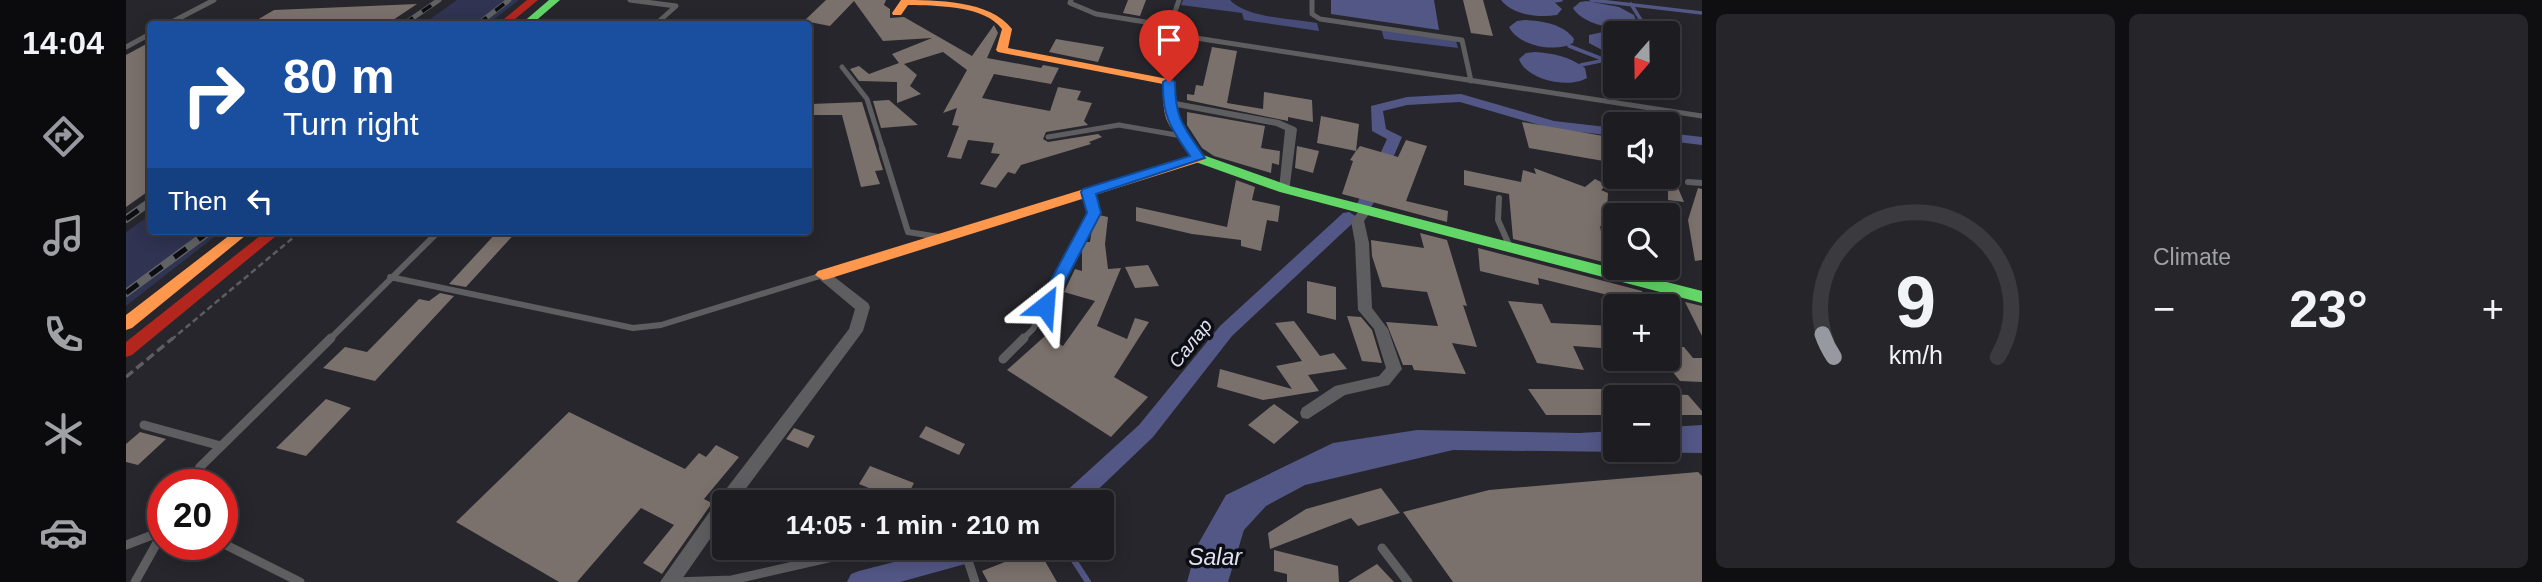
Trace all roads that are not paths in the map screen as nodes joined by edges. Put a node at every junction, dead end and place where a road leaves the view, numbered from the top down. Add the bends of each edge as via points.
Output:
1 (214, 0) edge
2 (533, 0) edge
3 (555, 0) edge
4 (630, 0) edge
5 (1072, 0) edge
6 (1179, 0) edge
7 (1312, 0) edge
8 (897, 13) dead end
9 (174, 21) edge
10 (507, 21) edge
11 (530, 21) edge
12 (659, 21) edge
13 (1171, 26) junction
14 (147, 36) edge
15 (1183, 36) junction
16 (126, 47) edge
17 (842, 67) dead end
18 (1471, 81) junction
19 (1169, 82) junction
20 (1170, 103) junction
21 (1702, 116) edge
22 (1182, 136) junction
23 (1048, 137) dead end
24 (1198, 158) junction
25 (1688, 181) dead end
26 (1702, 183) edge
27 (1285, 189) junction
28 (1088, 192) junction
29 (1499, 198) dead end
30 (1366, 210) junction
31 (239, 235) edge
32 (270, 235) edge
33 (435, 235) edge
34 (943, 237) junction
35 (1510, 247) junction
36 (823, 275) junction
37 (390, 277) junction
38 (1702, 297) edge
39 (126, 324) edge
40 (126, 351) edge
41 (1003, 359) dead end
42 (1308, 413) dead end
43 (144, 425) dead end
44 (221, 446) junction
45 (199, 469) edge
46 (735, 490) edge
47 (712, 522) edge
48 (147, 537) edge
49 (126, 545) edge
50 (1382, 548) dead end
51 (238, 551) edge
52 (147, 560) edge
53 (820, 560) edge
54 (968, 560) edge
55 (135, 582) edge
56 (300, 582) edge
57 (670, 582) edge
58 (975, 582) edge
59 (1408, 582) edge

1 - 9 lane
2 - 10 street
3 - 11 street
4 - 12 lane via 676,6
5 - 13 lane via 1070,3 1096,14
6 - 13 lane
7 - 18 lane via 1312,14 1320,19 1462,40
8 - 19 street via 905,2 917,1 988,14 1007,27 1004,51
13 - 15 lane
14 - 16 lane
15 - 18 lane
15 - 19 lane
17 - 34 lane via 867,99 908,232
18 - 21 lane
19 - 20 street
20 - 22 street
20 - 27 street via 1291,128
22 - 23 lane via 1119,125
22 - 24 street
24 - 27 street
24 - 28 street
25 - 26 lane
27 - 30 street
28 - 34 street
28 - 41 lane via 1094,213 1032,329
29 - 35 lane via 1498,220
30 - 35 street
30 - 42 street via 1357,221 1365,310 1385,337 1394,369 1384,381 1341,390
31 - 39 street
32 - 40 street
33 - 37 lane
34 - 36 street
35 - 38 street
36 - 37 lane via 661,326 633,328
36 - 46 street via 863,307 861,320
37 - 44 lane
43 - 44 lane
44 - 45 lane
47 - 57 street
48 - 49 lane
50 - 59 lane
51 - 56 lane
52 - 55 lane
53 - 57 lane via 732,580
54 - 58 lane

